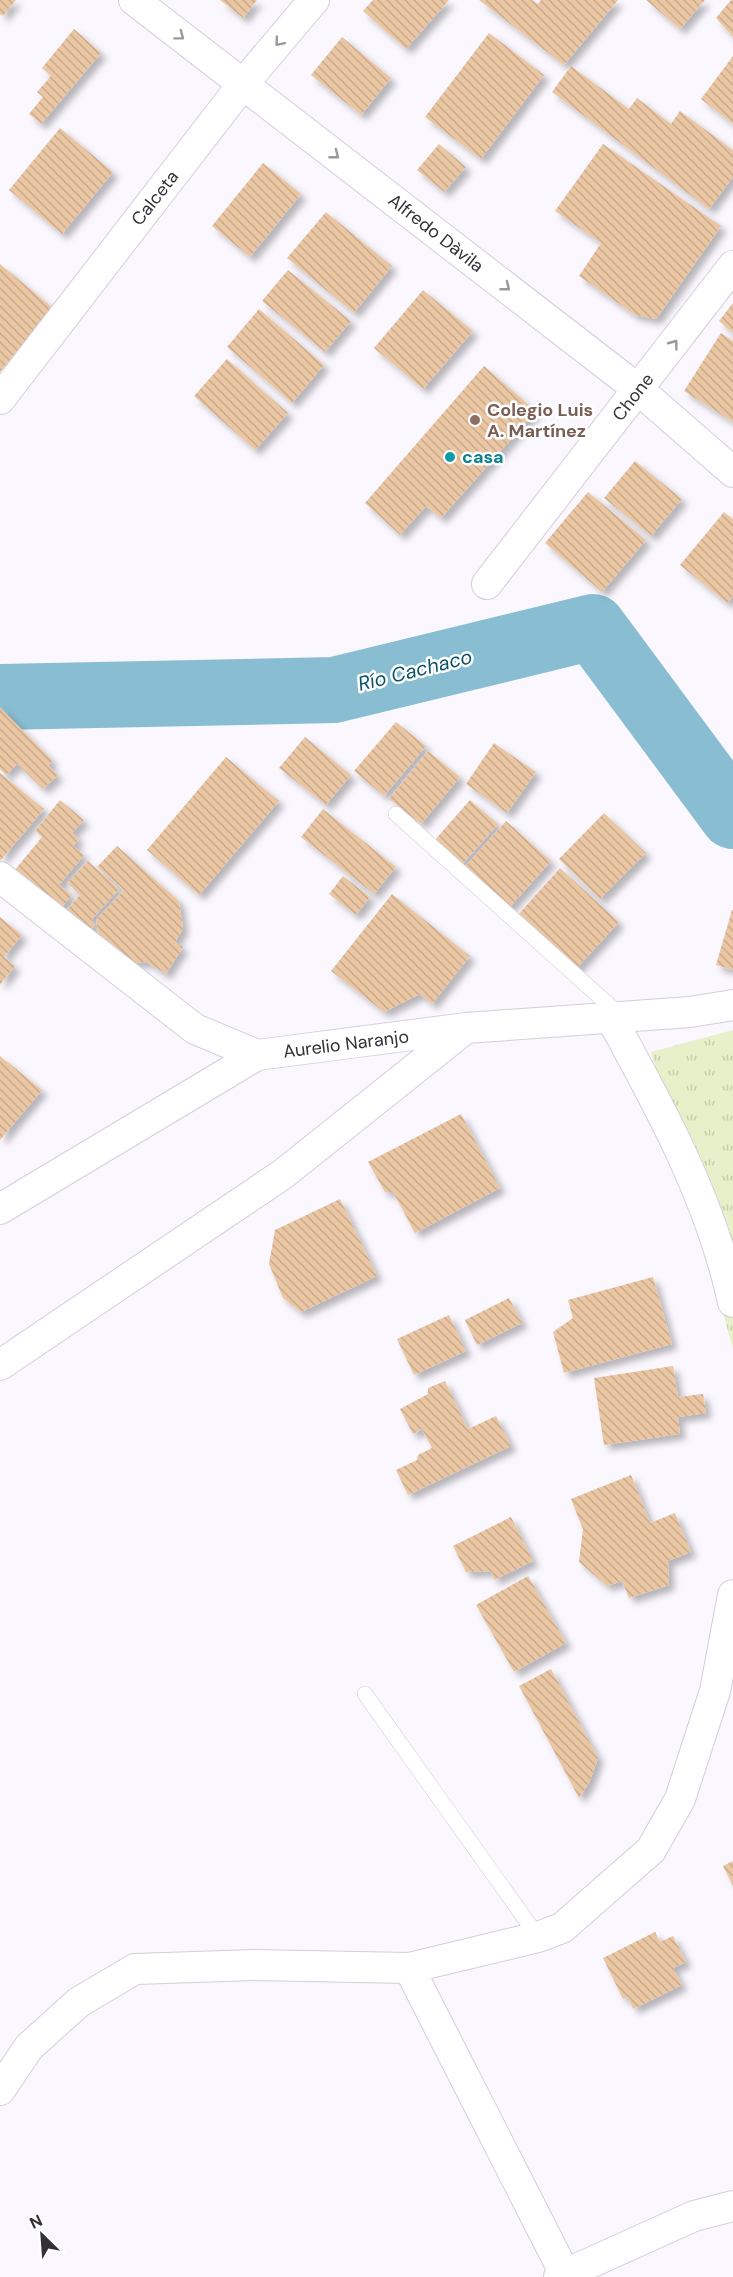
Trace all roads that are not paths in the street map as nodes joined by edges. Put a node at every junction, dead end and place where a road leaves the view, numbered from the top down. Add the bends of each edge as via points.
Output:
1 (134, 0) edge
2 (314, 0) edge
3 (243, 84) junction
4 (733, 266) edge
5 (639, 390) junction
6 (0, 399) edge
7 (733, 472) edge
8 (487, 584) dead end
9 (396, 814) dead end
10 (0, 876) edge
11 (733, 1005) edge
12 (615, 1016) junction
13 (466, 1028) junction
14 (257, 1055) junction
15 (0, 1209) edge
16 (733, 1302) edge
17 (0, 1365) edge
18 (733, 1595) edge
19 (365, 1694) dead end
20 (538, 1937) junction
21 (409, 1968) junction
22 (0, 2090) edge
23 (733, 2206) edge
24 (562, 2276) edge

1 -> 3 street, Alfredo Dàvila
2 -> 3 street, Calceta
3 -> 5 street, Alfredo Dàvila
3 - 6 street, Calceta
5 -> 4 street, Chone
5 - 7 street, Alfredo Dàvila
5 - 8 street, Chone
9 - 12 lane
10 - 14 street via 195,1029
11 - 12 street, Aurelio Naranjo
12 - 13 street, Aurelio Naranjo
12 - 16 street via 671,1127 725,1266
13 - 14 street, Aurelio Naranjo
13 - 17 street via 283,1174
14 - 15 street, Aurelio Naranjo
18 - 20 street via 715,1691 680,1799 663,1830 651,1850 610,1887 561,1928
19 - 20 lane
20 - 21 street
21 - 22 street via 266,1965 135,1970 70,2010 29,2047
21 - 24 street
23 - 24 street via 694,2216

